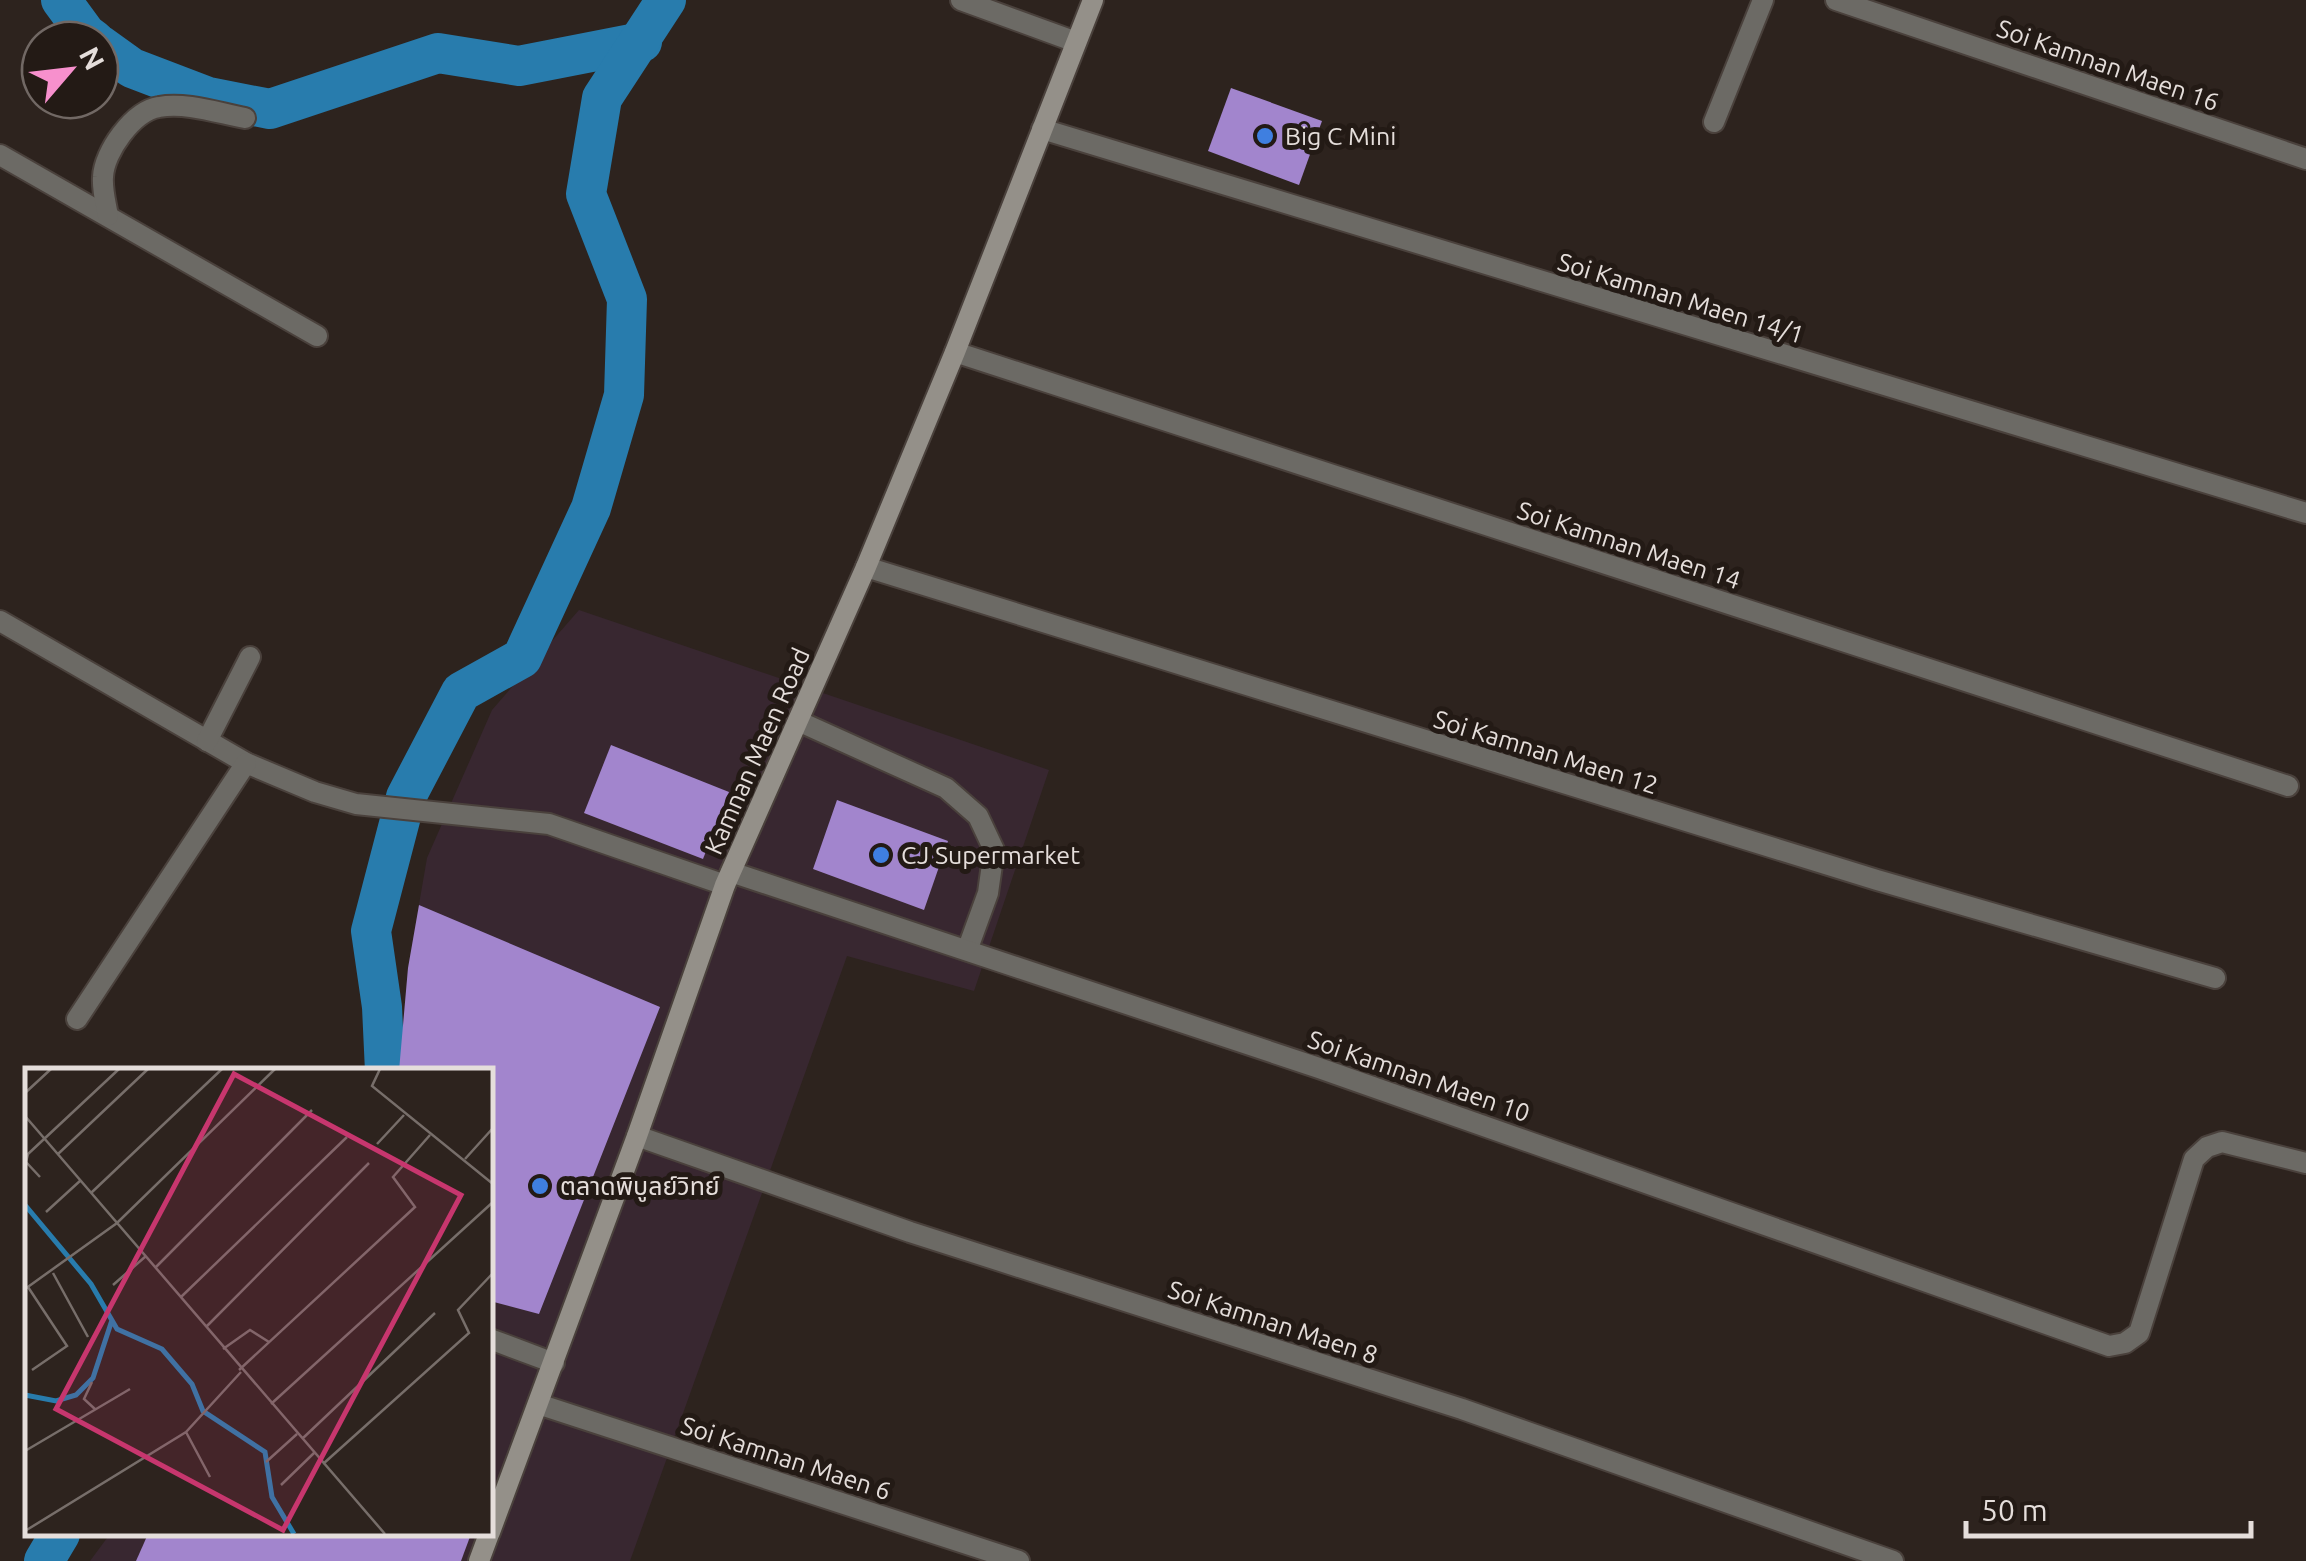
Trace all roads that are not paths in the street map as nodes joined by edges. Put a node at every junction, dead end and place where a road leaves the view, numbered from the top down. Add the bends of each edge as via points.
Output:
1 (961, 0) edge
2 (1093, 0) edge
3 (1763, 0) edge
4 (1836, 0) edge
5 (1076, 42) junction
6 (245, 118) dead end
7 (1714, 122) dead end
8 (1042, 129) junction
9 (0, 154) edge
10 (2306, 159) edge
11 (108, 216) junction
12 (317, 336) dead end
13 (955, 352) junction
14 (2306, 513) edge
15 (866, 567) junction
16 (0, 620) edge
17 (250, 657) dead end
18 (798, 721) junction
19 (207, 740) junction
20 (246, 763) junction
21 (2288, 786) dead end
22 (728, 878) junction
23 (968, 948) junction
24 (2215, 978) dead end
25 (77, 1019) dead end
26 (637, 1136) junction
27 (2306, 1163) edge
28 (492, 1340) edge
29 (554, 1363) junction
30 (538, 1404) junction
31 (494, 1509) edge
32 (489, 1536) edge
33 (479, 1561) edge
34 (1019, 1561) edge
35 (1892, 1561) edge

1 - 5 street
2 - 5 street, Kamnan Maen Road
3 - 7 street
4 - 10 street, Soi Kamnan Maen 16
5 - 8 street, Kamnan Maen Road
6 - 11 street via 156,107 132,120 102,174
8 - 13 street, Kamnan Maen Road
8 - 14 street, Soi Kamnan Maen 14/1
9 - 11 street
11 - 12 street
13 - 15 street, Kamnan Maen Road
13 - 21 street, Soi Kamnan Maen 14
15 - 18 street, Kamnan Maen Road
15 - 24 street, Soi Kamnan Maen 12
16 - 19 street, Soi Kamnan Maen 10
17 - 19 street
18 - 22 street, Kamnan Maen Road
18 - 23 street via 946,788 978,816 994,850 988,894
19 - 20 street, Soi Kamnan Maen 10
20 - 22 street, Soi Kamnan Maen 10 via 356,804 549,824
20 - 25 street
22 - 23 street, Soi Kamnan Maen 10
22 - 26 street, Kamnan Maen Road
23 - 27 street, Soi Kamnan Maen 10 via 2108,1346 2140,1334 2194,1159 2207,1146 2222,1142
26 - 29 street, Kamnan Maen Road
26 - 35 street, Soi Kamnan Maen 8 via 910,1232 1462,1409
28 - 29 street
29 - 30 street, Kamnan Maen Road
30 - 31 street, Kamnan Maen Road
30 - 34 street, Soi Kamnan Maen 6
32 - 33 street, Kamnan Maen Road

